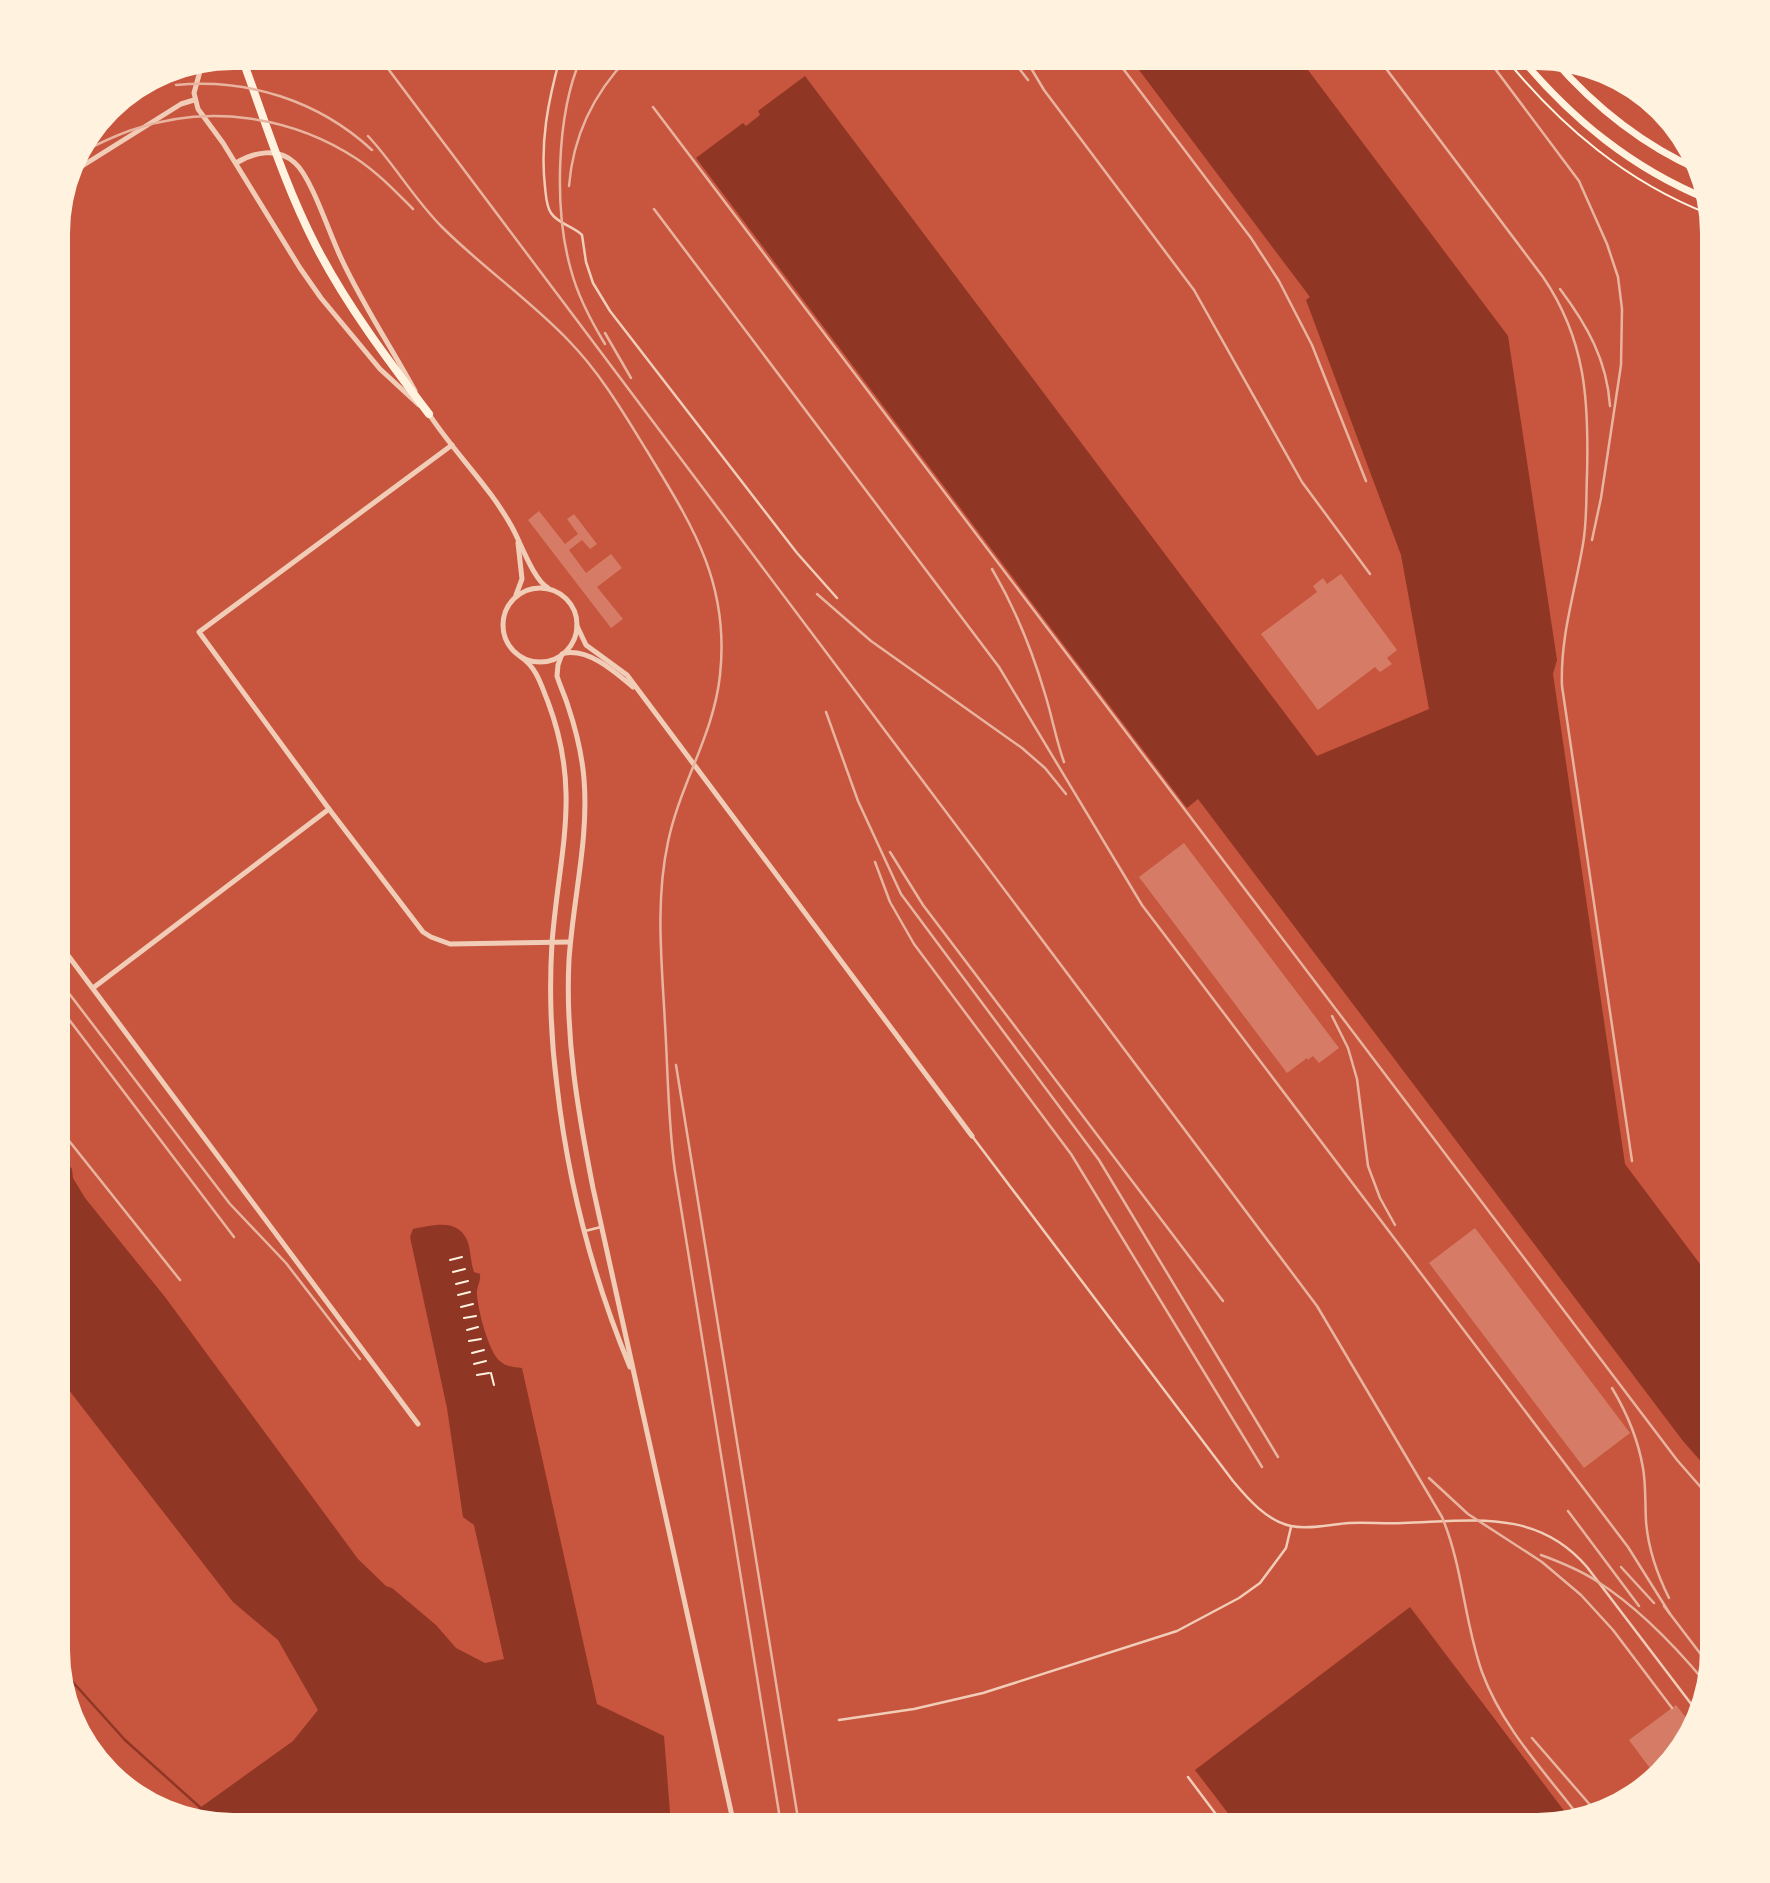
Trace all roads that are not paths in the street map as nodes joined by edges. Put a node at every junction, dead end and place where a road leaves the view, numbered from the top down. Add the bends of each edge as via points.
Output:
1 (246, 70) edge
2 (556, 70) edge
3 (1532, 70) edge
4 (1566, 73) edge
5 (199, 74) edge
6 (194, 100) junction
7 (1683, 161) edge
8 (236, 163) junction
9 (86, 164) edge
10 (1695, 193) edge
11 (429, 414) junction
12 (452, 445) junction
13 (515, 534) junction
14 (548, 588) junction
15 (514, 598) junction
16 (837, 598) dead end
17 (577, 626) junction
18 (562, 654) junction
19 (521, 657) junction
20 (640, 694) junction
21 (329, 809) junction
22 (570, 942) junction
23 (552, 943) junction
24 (70, 958) edge
25 (93, 988) junction
26 (972, 1136) joint
27 (601, 1227) junction
28 (585, 1231) junction
29 (637, 1387) junction
30 (418, 1424) dead end
31 (1291, 1527) junction
32 (1691, 1703) edge
33 (839, 1720) dead end
34 (1188, 1777) dead end
35 (731, 1813) edge
36 (1215, 1813) edge

1 - 11 main road via 294,199 321,255 347,301
2 - 16 lane via 544,140 550,212 582,235 593,283 610,312
3 - 10 main road via 1610,145 1650,172
4 - 7 main road via 1617,121
5 - 6 street
6 - 8 street
6 - 9 street via 180,104
8 - 11 street via 321,298 380,369
8 - 11 street via 252,154 271,153 299,167 358,292
11 - 12 street
12 - 13 street
12 - 21 street via 199,632
13 - 14 street via 537,579
13 - 15 street via 522,579
14 - 15 street via 530,589
14 - 17 street via 569,602
15 - 19 street via 505,613 503,631 508,645
17 - 18 street via 572,643
17 - 20 street via 585,643 620,668
18 - 19 street via 542,662
18 - 20 street via 591,658
18 - 22 street via 557,676 578,741 585,799
19 - 23 street via 537,675 557,728 565,768 567,825
20 - 26 street
21 - 23 street via 430,937 462,945
21 - 25 street
22 - 23 street
22 - 27 street via 574,1079
23 - 28 street via 557,1085
24 - 25 street
25 - 30 street
26 - 31 lane via 1241,1491 1270,1517
27 - 28 lane
27 - 29 street
28 - 29 street
29 - 35 street
31 - 32 lane via 1493,1520 1548,1536 1587,1567
31 - 33 lane via 1286,1548 1260,1583 1177,1631 973,1696
34 - 36 lane

